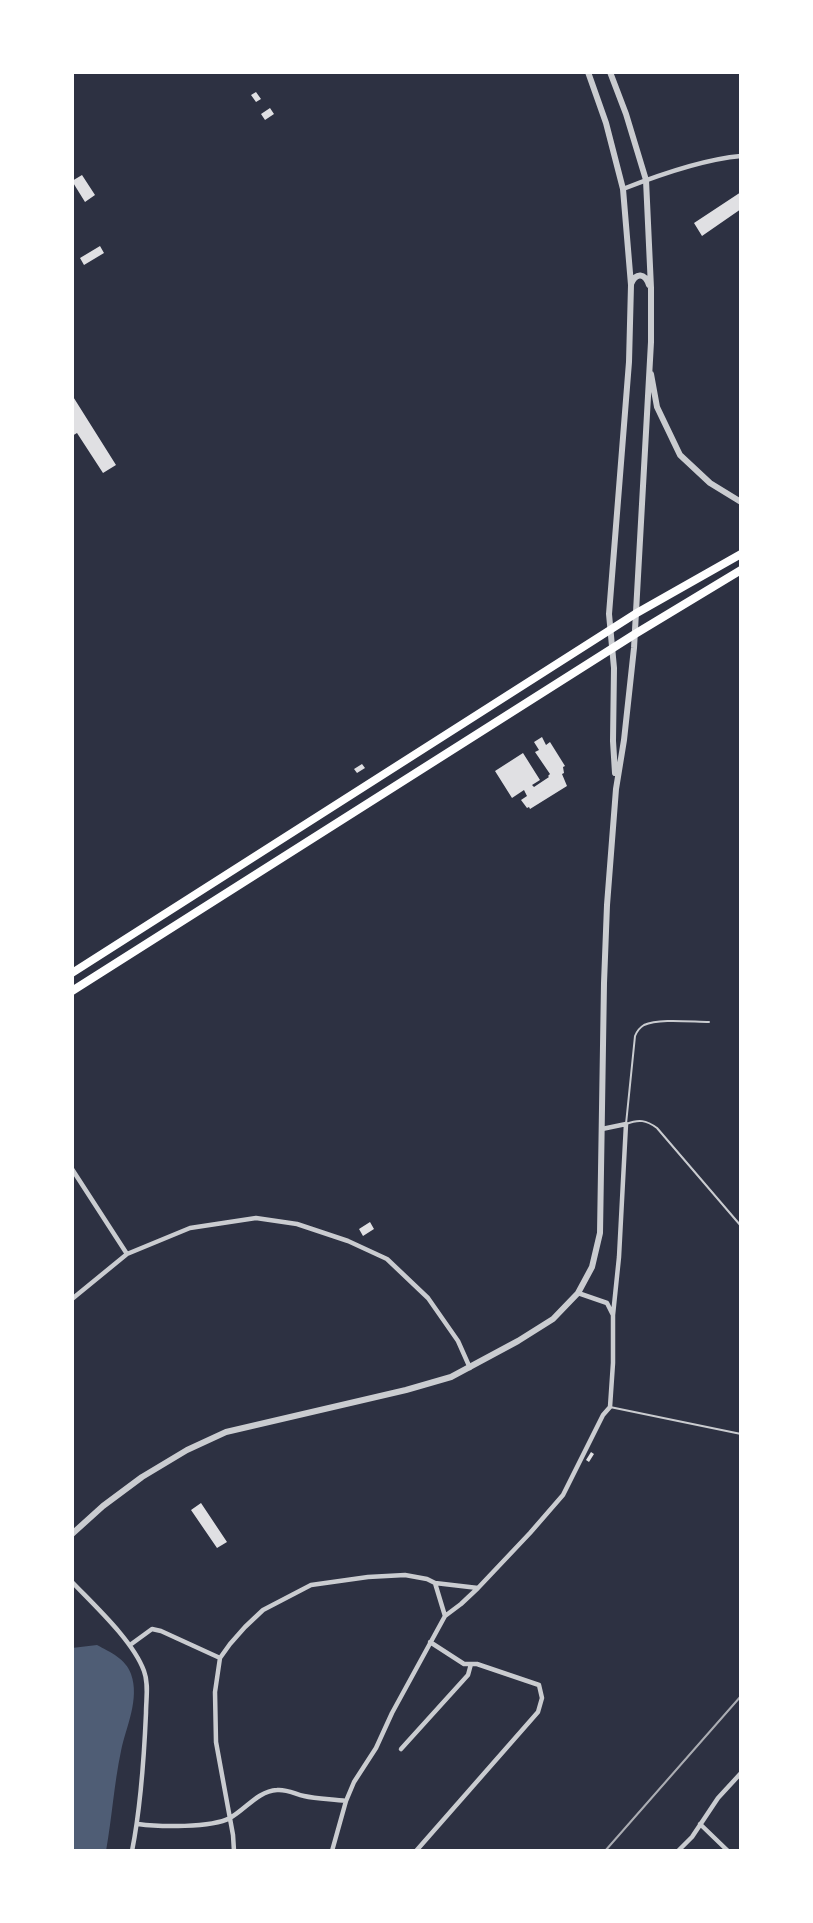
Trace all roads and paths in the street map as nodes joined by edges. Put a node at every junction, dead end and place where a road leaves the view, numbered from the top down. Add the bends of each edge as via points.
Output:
1 (588, 72) edge
2 (610, 72) edge
3 (741, 156) edge
4 (646, 180) junction
5 (623, 189) junction
6 (631, 285) junction
7 (651, 288) junction
8 (649, 364) junction
9 (741, 502) edge
10 (741, 554) edge
11 (741, 570) edge
12 (635, 614) junction
13 (610, 632) junction
14 (635, 634) junction
15 (612, 648) junction
16 (616, 789) junction
17 (72, 973) edge
18 (72, 991) edge
19 (709, 1022) dead end
20 (626, 1124) junction
21 (602, 1129) junction
22 (72, 1169) edge
23 (741, 1226) edge
24 (127, 1254) junction
25 (741, 1260) edge
26 (741, 1267) edge
27 (578, 1293) junction
28 (72, 1299) edge
29 (613, 1315) junction
30 (470, 1368) junction
31 (610, 1407) junction
32 (741, 1434) edge
33 (72, 1534) edge
34 (72, 1582) edge
35 (435, 1583) junction
36 (477, 1588) junction
37 (445, 1616) junction
38 (430, 1642) junction
39 (130, 1645) junction
40 (220, 1658) junction
41 (471, 1664) junction
42 (401, 1749) dead end
43 (741, 1773) edge
44 (346, 1801) junction
45 (230, 1818) junction
46 (138, 1824) junction
47 (700, 1824) junction
48 (132, 1851) edge
49 (234, 1851) edge
50 (332, 1851) edge
51 (416, 1851) edge
52 (678, 1851) edge
53 (728, 1851) edge

1 - 5 street
2 - 4 street
3 - 4 street
4 - 5 street
4 - 7 street
5 - 6 street
6 - 7 street via 637,275 642,275
6 - 13 street
7 - 8 street
8 - 9 street via 657,407 680,455 710,483
8 - 12 street
10 - 12 main road
11 - 14 main road
12 - 13 main road
12 - 14 street
13 - 15 street
13 - 17 main road
14 - 15 main road
14 - 16 street
15 - 16 street
15 - 18 main road
16 - 21 street via 605,948
19 - 20 lane via 656,1022 638,1030
20 - 21 street
20 - 23 lane via 639,1120 657,1128
20 - 29 street
21 - 27 street via 600,1233 592,1267
22 - 24 street
24 - 28 street
24 - 30 street via 190,1228 256,1218 297,1224 328,1234 387,1259 428,1298 458,1341
25 - 26 lane
27 - 29 street via 607,1303
27 - 30 street via 553,1319
29 - 31 street
30 - 33 street via 406,1390 226,1432 142,1477
31 - 32 lane
31 - 36 street via 563,1495
34 - 39 street
35 - 36 street
35 - 37 street
35 - 40 street via 405,1575 311,1585 263,1610
36 - 37 street
37 - 38 street
38 - 41 street via 464,1664
38 - 44 street
39 - 40 street via 152,1629 161,1630
39 - 46 street via 147,1683
40 - 45 street via 215,1692 216,1742
41 - 42 street via 468,1675
41 - 51 street via 539,1685 542,1698 538,1712
43 - 47 street
44 - 45 street via 276,1790 255,1798
44 - 50 street
45 - 46 street via 218,1823
45 - 49 street
46 - 48 street
47 - 52 street
47 - 53 street

